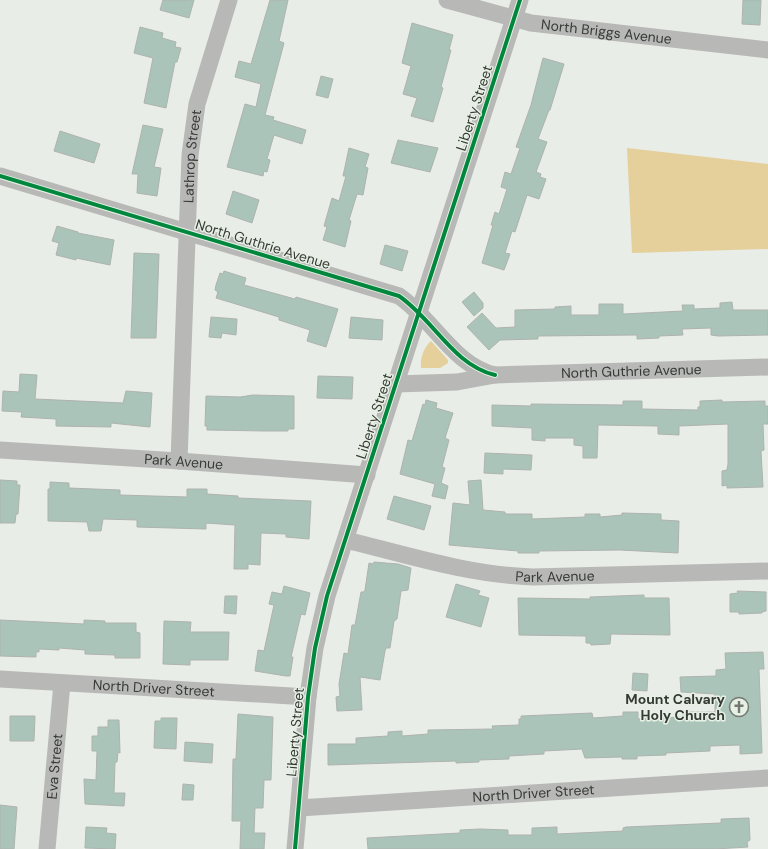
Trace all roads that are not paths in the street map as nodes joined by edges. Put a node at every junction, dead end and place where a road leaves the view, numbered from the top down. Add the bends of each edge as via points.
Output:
1 (229, 0) edge
2 (447, 0) edge
3 (520, 0) edge
4 (514, 20) junction
5 (768, 50) edge
6 (0, 176) edge
7 (187, 232) junction
8 (420, 313) junction
9 (768, 367) edge
10 (495, 376) junction
11 (396, 384) junction
12 (0, 450) edge
13 (179, 460) junction
14 (367, 475) junction
15 (346, 540) junction
16 (768, 570) edge
17 (0, 679) edge
18 (62, 683) junction
19 (308, 697) junction
20 (768, 778) edge
21 (299, 808) junction
22 (47, 849) edge
23 (295, 849) edge

1 - 7 street, Lathrop Street via 194,119
2 - 4 street, North Briggs Avenue
3 - 4 street, Liberty Street
4 - 5 street, North Briggs Avenue
4 - 8 street, Liberty Street
6 - 7 street, North Guthrie Avenue
7 - 8 street, North Guthrie Avenue via 399,296
7 - 13 street, Lathrop Street
8 - 10 street, North Guthrie Avenue via 467,363
8 - 11 street, Liberty Street
9 - 10 street, North Guthrie Avenue
10 - 11 street, North Guthrie Avenue via 457,382
11 - 14 street, Liberty Street
12 - 13 street, Park Avenue
13 - 14 street, Park Avenue
14 - 15 street, Liberty Street
15 - 16 street, Park Avenue via 481,573 507,576
15 - 19 street, Liberty Street via 325,604
17 - 18 street, North Driver Street
18 - 19 street, North Driver Street
18 - 22 street, Eva Street
19 - 21 street, Liberty Street
20 - 21 street, North Driver Street
21 - 23 street, Liberty Street

